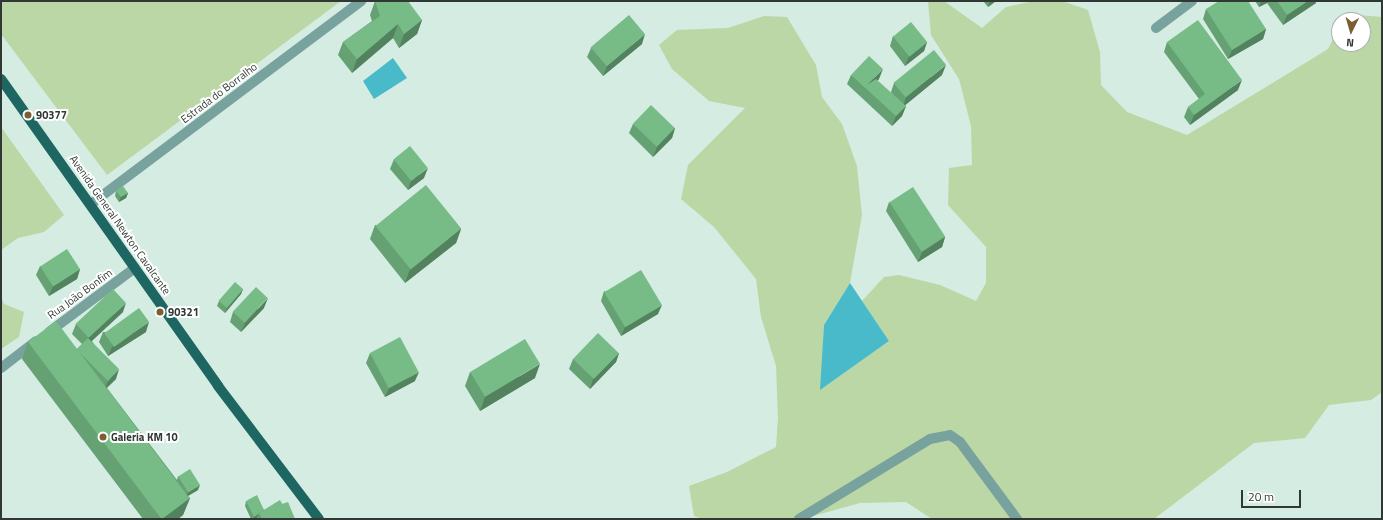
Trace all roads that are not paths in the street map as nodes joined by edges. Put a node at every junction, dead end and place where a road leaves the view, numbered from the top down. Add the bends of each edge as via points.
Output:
1 (361, 1) edge
2 (1192, 1) edge
3 (1156, 28) dead end
4 (1, 79) edge
5 (91, 204) junction
6 (135, 268) junction
7 (1, 368) edge
8 (319, 519) edge
9 (799, 519) edge
10 (1017, 519) edge

1 - 5 street, Estrada do Borralho
2 - 3 street
4 - 5 main road, Avenida General Newton Cavalcante
5 - 6 main road, Avenida General Newton Cavalcante
6 - 7 street, Rua João Bonfim
6 - 8 main road, Avenida General Newton Cavalcante via 218,386
9 - 10 street via 930,439 950,435 960,442

